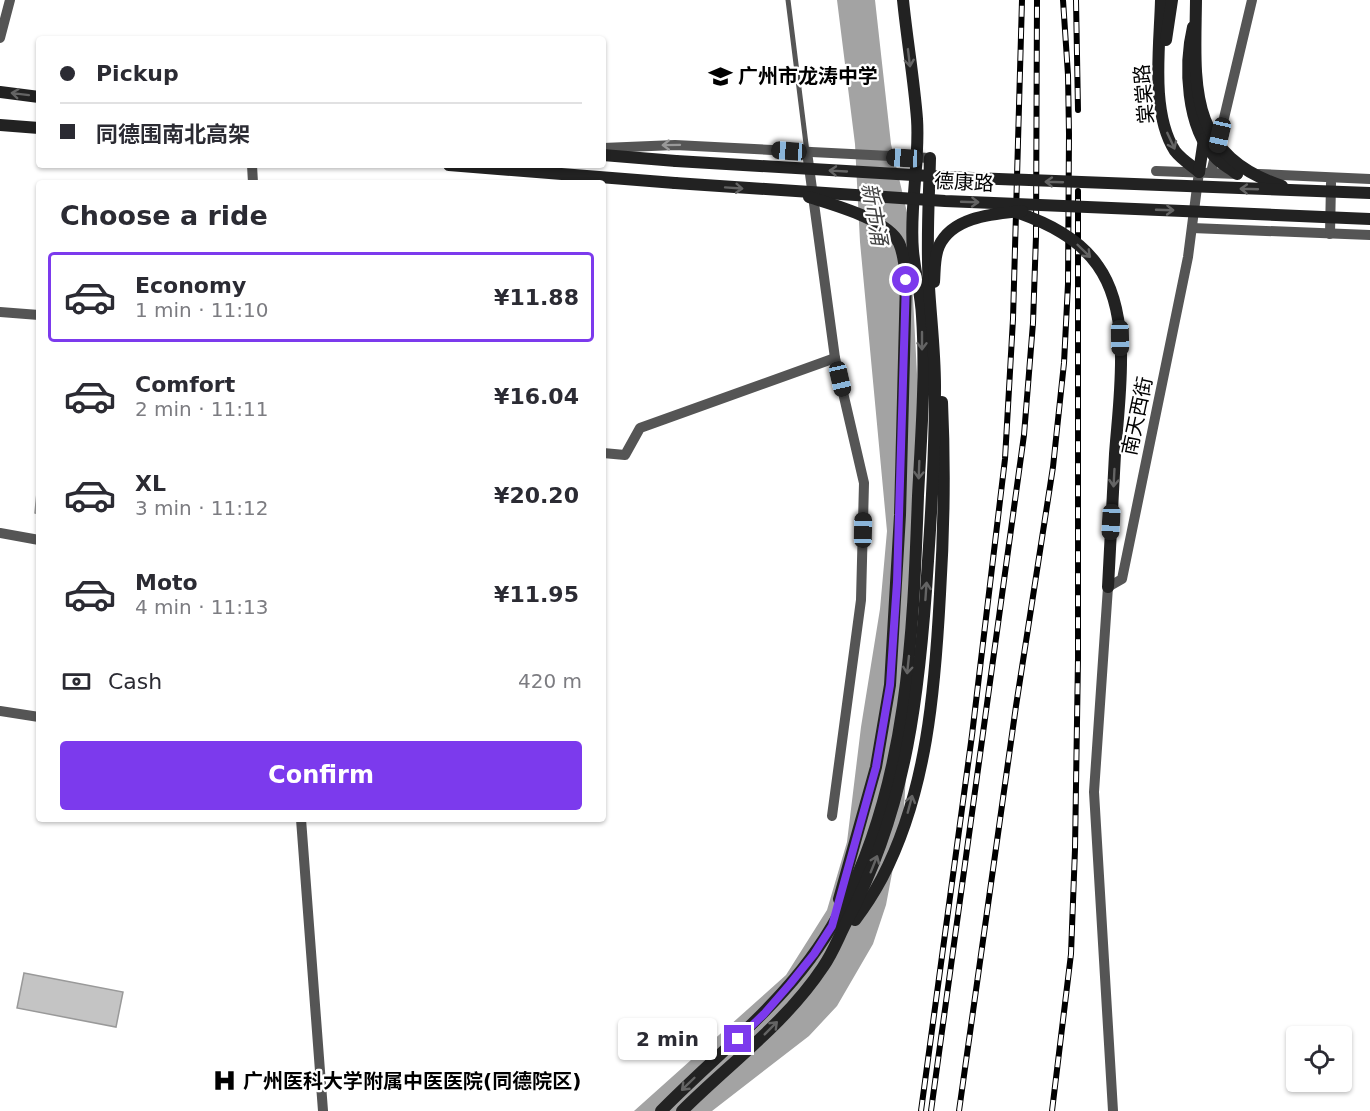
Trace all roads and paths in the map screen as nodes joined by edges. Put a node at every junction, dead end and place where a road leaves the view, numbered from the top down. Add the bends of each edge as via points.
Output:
1 (10, 0) edge
2 (788, 0) edge
3 (903, 0) edge
4 (1161, 0) edge
5 (1172, 0) edge
6 (1198, 0) edge
7 (1252, 0) edge
8 (0, 38) edge
9 (1160, 82) junction
10 (0, 92) edge
11 (36, 97) edge
12 (0, 125) edge
13 (36, 128) edge
14 (1204, 138) junction
15 (606, 148) edge
16 (807, 152) junction
17 (606, 155) edge
18 (910, 158) junction
19 (930, 158) joint
20 (1215, 158) junction
21 (487, 168) edge
22 (1156, 171) dead end
23 (1205, 173) junction
24 (1237, 174) junction
25 (1331, 177) junction
26 (1370, 179) edge
27 (791, 191) junction
28 (1313, 191) junction
29 (1370, 193) edge
30 (1073, 206) junction
31 (1016, 212) junction
32 (1370, 219) edge
33 (1192, 228) junction
34 (1330, 234) junction
35 (1370, 235) edge
36 (0, 312) edge
37 (36, 315) edge
38 (835, 358) junction
39 (606, 453) edge
40 (0, 533) edge
41 (36, 539) edge
42 (1108, 587) junction
43 (0, 711) edge
44 (36, 717) edge
45 (832, 816) dead end
46 (301, 822) edge
47 (832, 926) junction
48 (824, 966) junction
49 (323, 1111) edge
50 (661, 1111) edge
51 (682, 1111) edge
52 (1113, 1111) edge

1 - 8 street
2 - 16 lane
3 -> 18 main road via 917,120
4 - 9 main road, 棠棠路
5 - 9 main road
6 - 14 main road via 1188,47 1188,77 1192,110
6 - 28 main road, bridge via 1194,66 1199,104 1209,130 1227,155 1245,168 1269,182
7 - 20 street, 南天西街
9 -> 23 main road, 棠棠路 via 1162,119 1176,152
11 -> 10 main road
12 - 13 main road
14 - 20 main road
14 - 23 main road
16 -> 15 street via 675,145
16 - 18 street
16 - 38 street
28 -> 17 main road, 德康路, bridge via 947,177
18 - 19 street
18 -> 47 main road via 922,318 915,581 899,734 876,827
48 -> 19 main road via 865,887 884,839 909,738 923,634 935,412 929,287
20 - 23 street, 南天西街
20 - 24 main road
21 -> 27 main road, 德康路, bridge
22 - 23 street
23 - 24 street
23 - 33 street, 南天西街
24 - 25 street
25 - 26 street
25 - 34 street
27 -> 30 main road, 德康路, bridge
27 - 47 main road, bridge via 832,204 889,231 902,253 907,295 890,685 876,767
28 - 29 main road, 德康路, bridge
30 - 31 main road, bridge
30 -> 32 main road, 德康路, bridge
31 -> 42 main road, bridge via 1056,229 1081,248 1109,285 1117,312 1120,370
48 -> 31 main road, bridge via 889,864 909,808 930,709 937,651 944,495 942,390 934,310 939,245 950,231 968,221
33 - 34 street
33 - 42 street, 南天西街 via 1122,579
34 - 35 street
36 - 37 street
38 - 39 street via 640,428 625,455
38 - 45 street via 864,483 861,600
40 - 41 street
42 - 52 street via 1094,792
43 - 44 street
46 - 49 street
47 -> 50 main road via 808,962 764,1014
51 -> 48 main road via 790,1009

